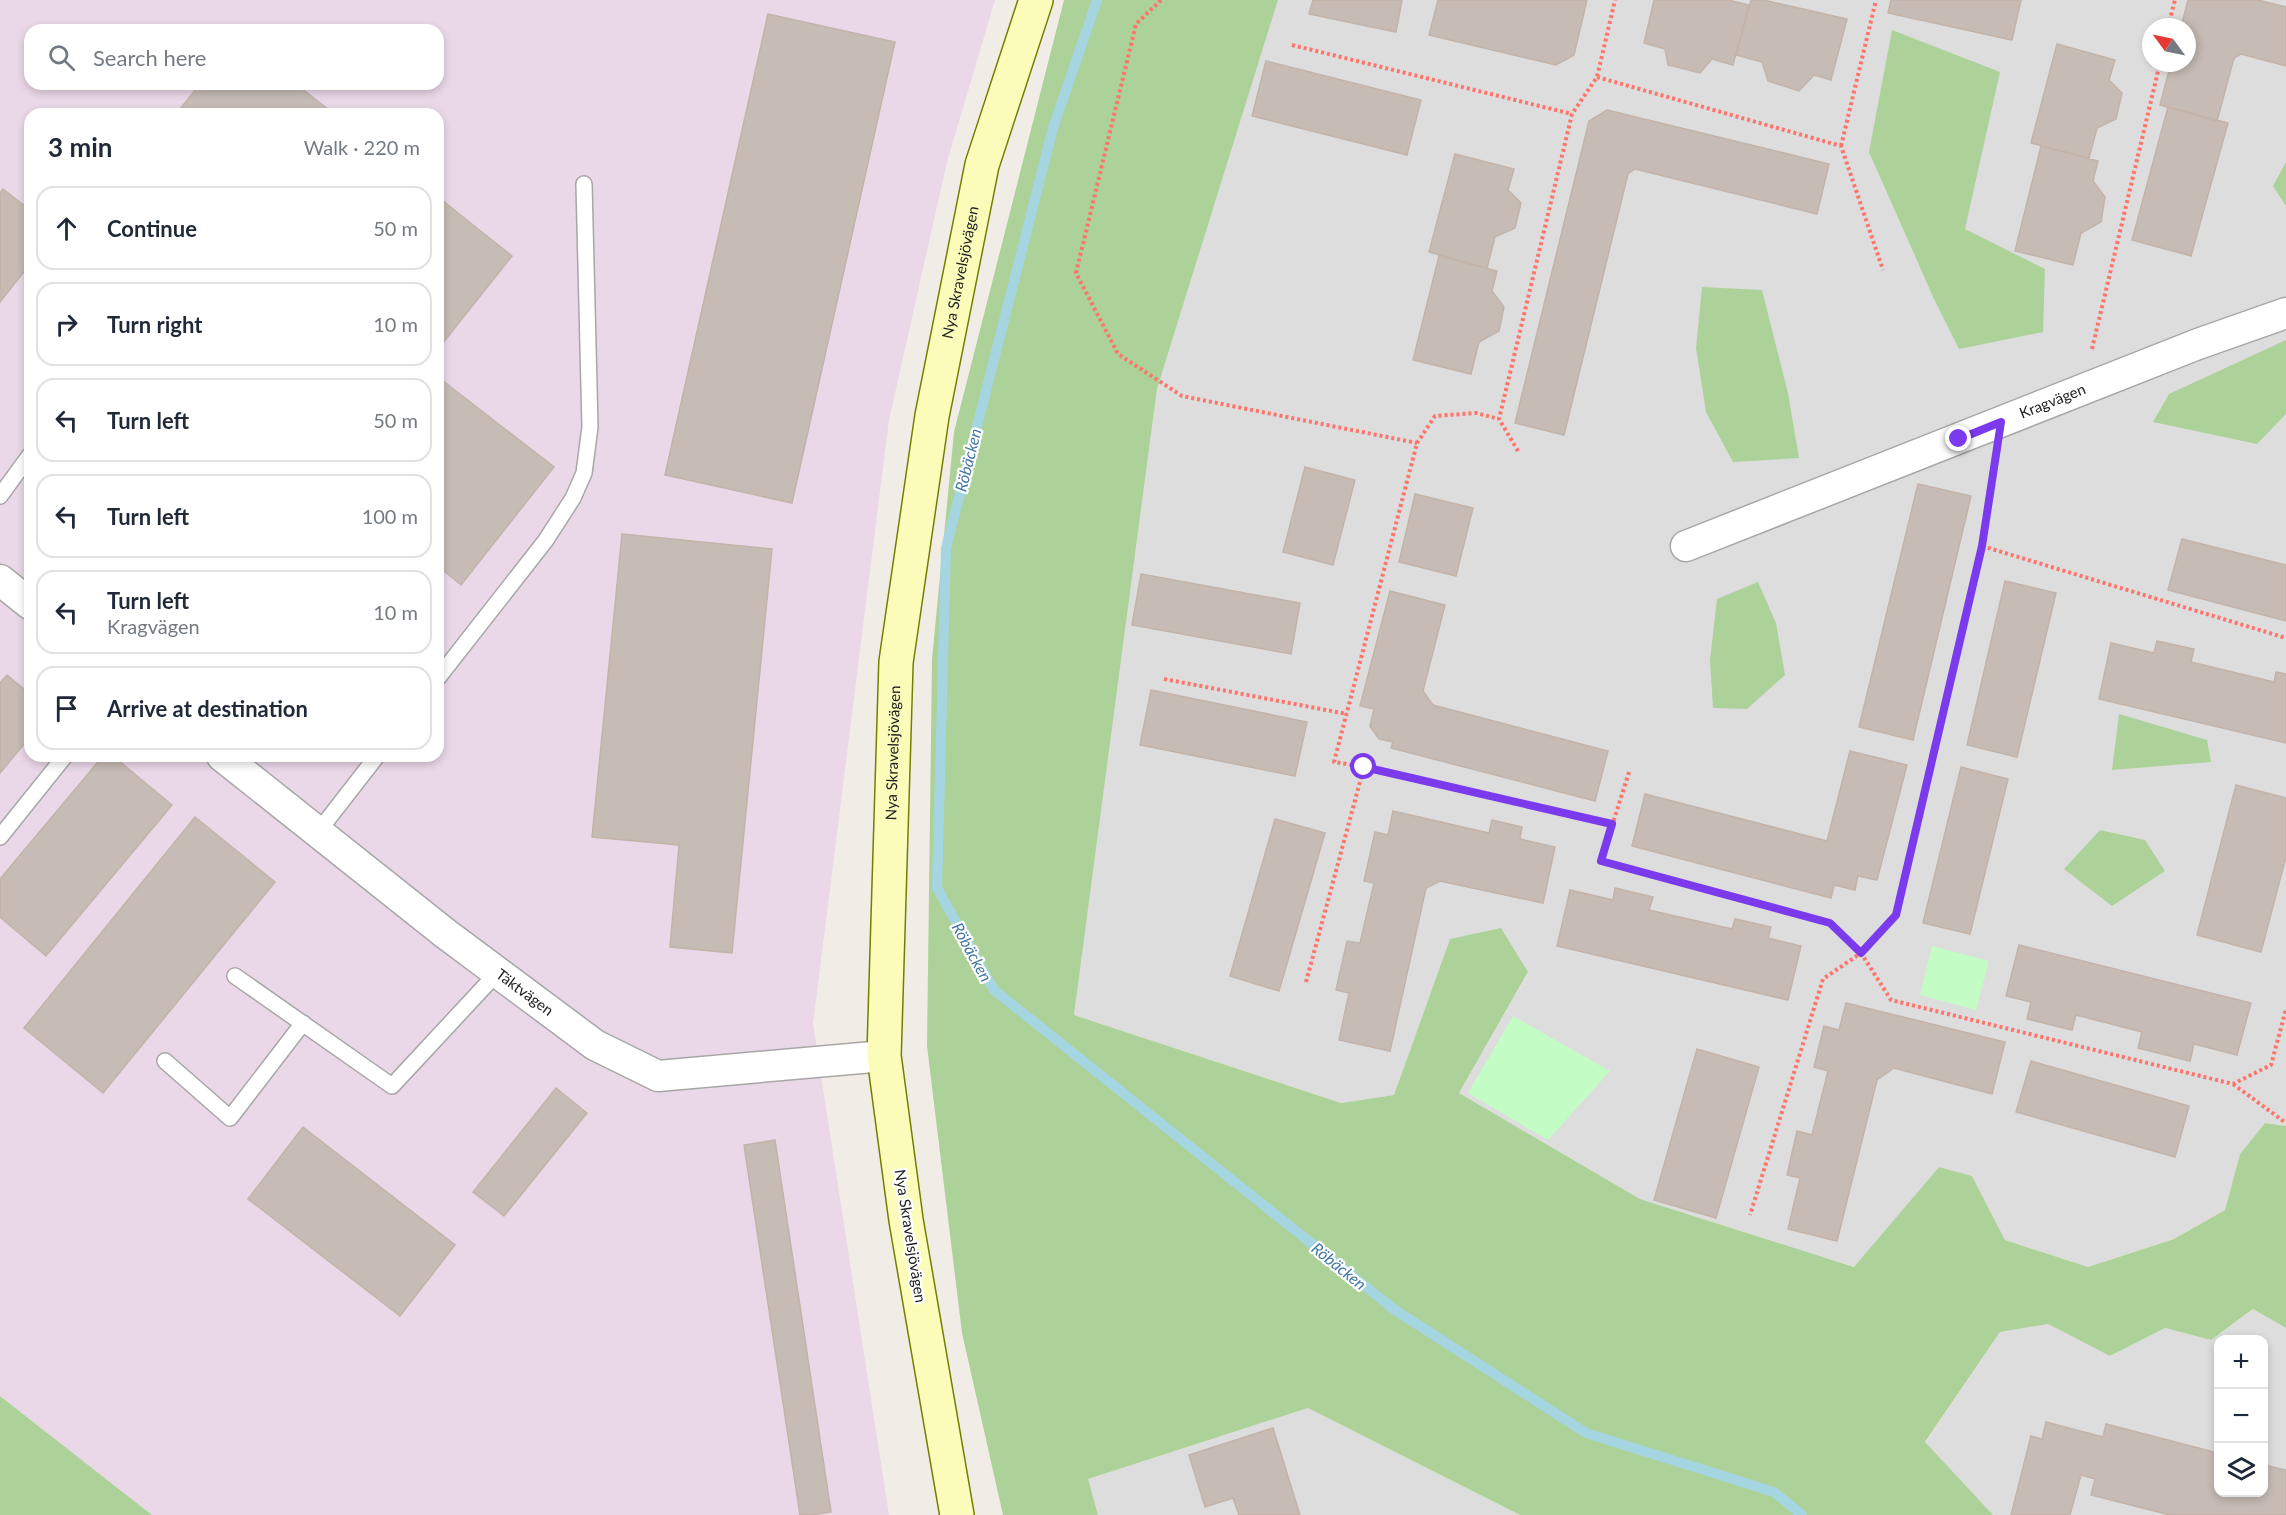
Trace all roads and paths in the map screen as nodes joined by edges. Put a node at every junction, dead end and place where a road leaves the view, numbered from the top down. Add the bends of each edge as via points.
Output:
1 (1036, 0) edge
2 (1161, 0) edge
3 (1616, 0) edge
4 (1876, 0) edge
5 (2175, 0) edge
6 (2170, 18) edge
7 (1292, 45) dead end
8 (2158, 72) edge
9 (1597, 77) junction
10 (1572, 114) junction
11 (1841, 146) junction
12 (584, 184) dead end
13 (1883, 270) dead end
14 (2286, 313) edge
15 (2082, 390) junction
16 (1499, 419) junction
17 (2001, 422) junction
18 (1417, 443) junction
19 (1518, 451) dead end
20 (24, 462) edge
21 (0, 496) edge
22 (1686, 546) dead end
23 (1982, 546) junction
24 (0, 580) edge
25 (24, 599) edge
26 (2286, 638) edge
27 (444, 670) edge
28 (1164, 679) dead end
29 (1347, 714) junction
30 (60, 762) edge
31 (230, 762) edge
32 (372, 762) edge
33 (1364, 767) junction
34 (1629, 772) dead end
35 (1612, 824) junction
36 (318, 832) junction
37 (0, 837) edge
38 (1861, 953) junction
39 (498, 972) junction
40 (235, 976) dead end
41 (1306, 982) dead end
42 (2286, 1009) edge
43 (303, 1023) junction
44 (884, 1056) junction
45 (165, 1061) dead end
46 (2232, 1084) junction
47 (2286, 1123) edge
48 (1750, 1215) dead end
49 (957, 1515) edge

1 - 44 main road, Nya Skravelsjövägen via 982,165 932,416 899,639
2 - 18 path via 1136,24 1076,273 1118,354 1182,396
3 - 9 path
4 - 11 path
5 - 6 path
7 - 10 path
8 - 15 path
9 - 10 path
9 - 11 path
10 - 16 path
11 - 13 path
12 - 27 lane via 590,427 584,473 546,540
14 - 15 street, Kragvägen
15 - 17 street, Kragvägen
16 - 18 path via 1476,413 1435,416
16 - 19 path
17 - 22 street, Kragvägen
17 - 23 path
18 - 29 path
20 - 21 lane
23 - 26 path
23 - 38 path via 1896,915
24 - 25 street
28 - 29 path
29 - 33 path via 1334,762
30 - 37 lane
31 - 36 street, Täktvägen
32 - 36 lane
33 - 35 path
33 - 41 path
34 - 35 path
35 - 38 path via 1601,861 1830,923
36 - 39 street, Täktvägen
38 - 46 path via 1891,1000
38 - 48 path via 1823,979
39 - 43 lane via 392,1086
39 - 44 street, Täktvägen via 595,1045 658,1076
40 - 43 lane
42 - 46 path via 2271,1065
43 - 45 lane via 230,1118
44 - 49 main road, Nya Skravelsjövägen via 906,1220
46 - 47 path

